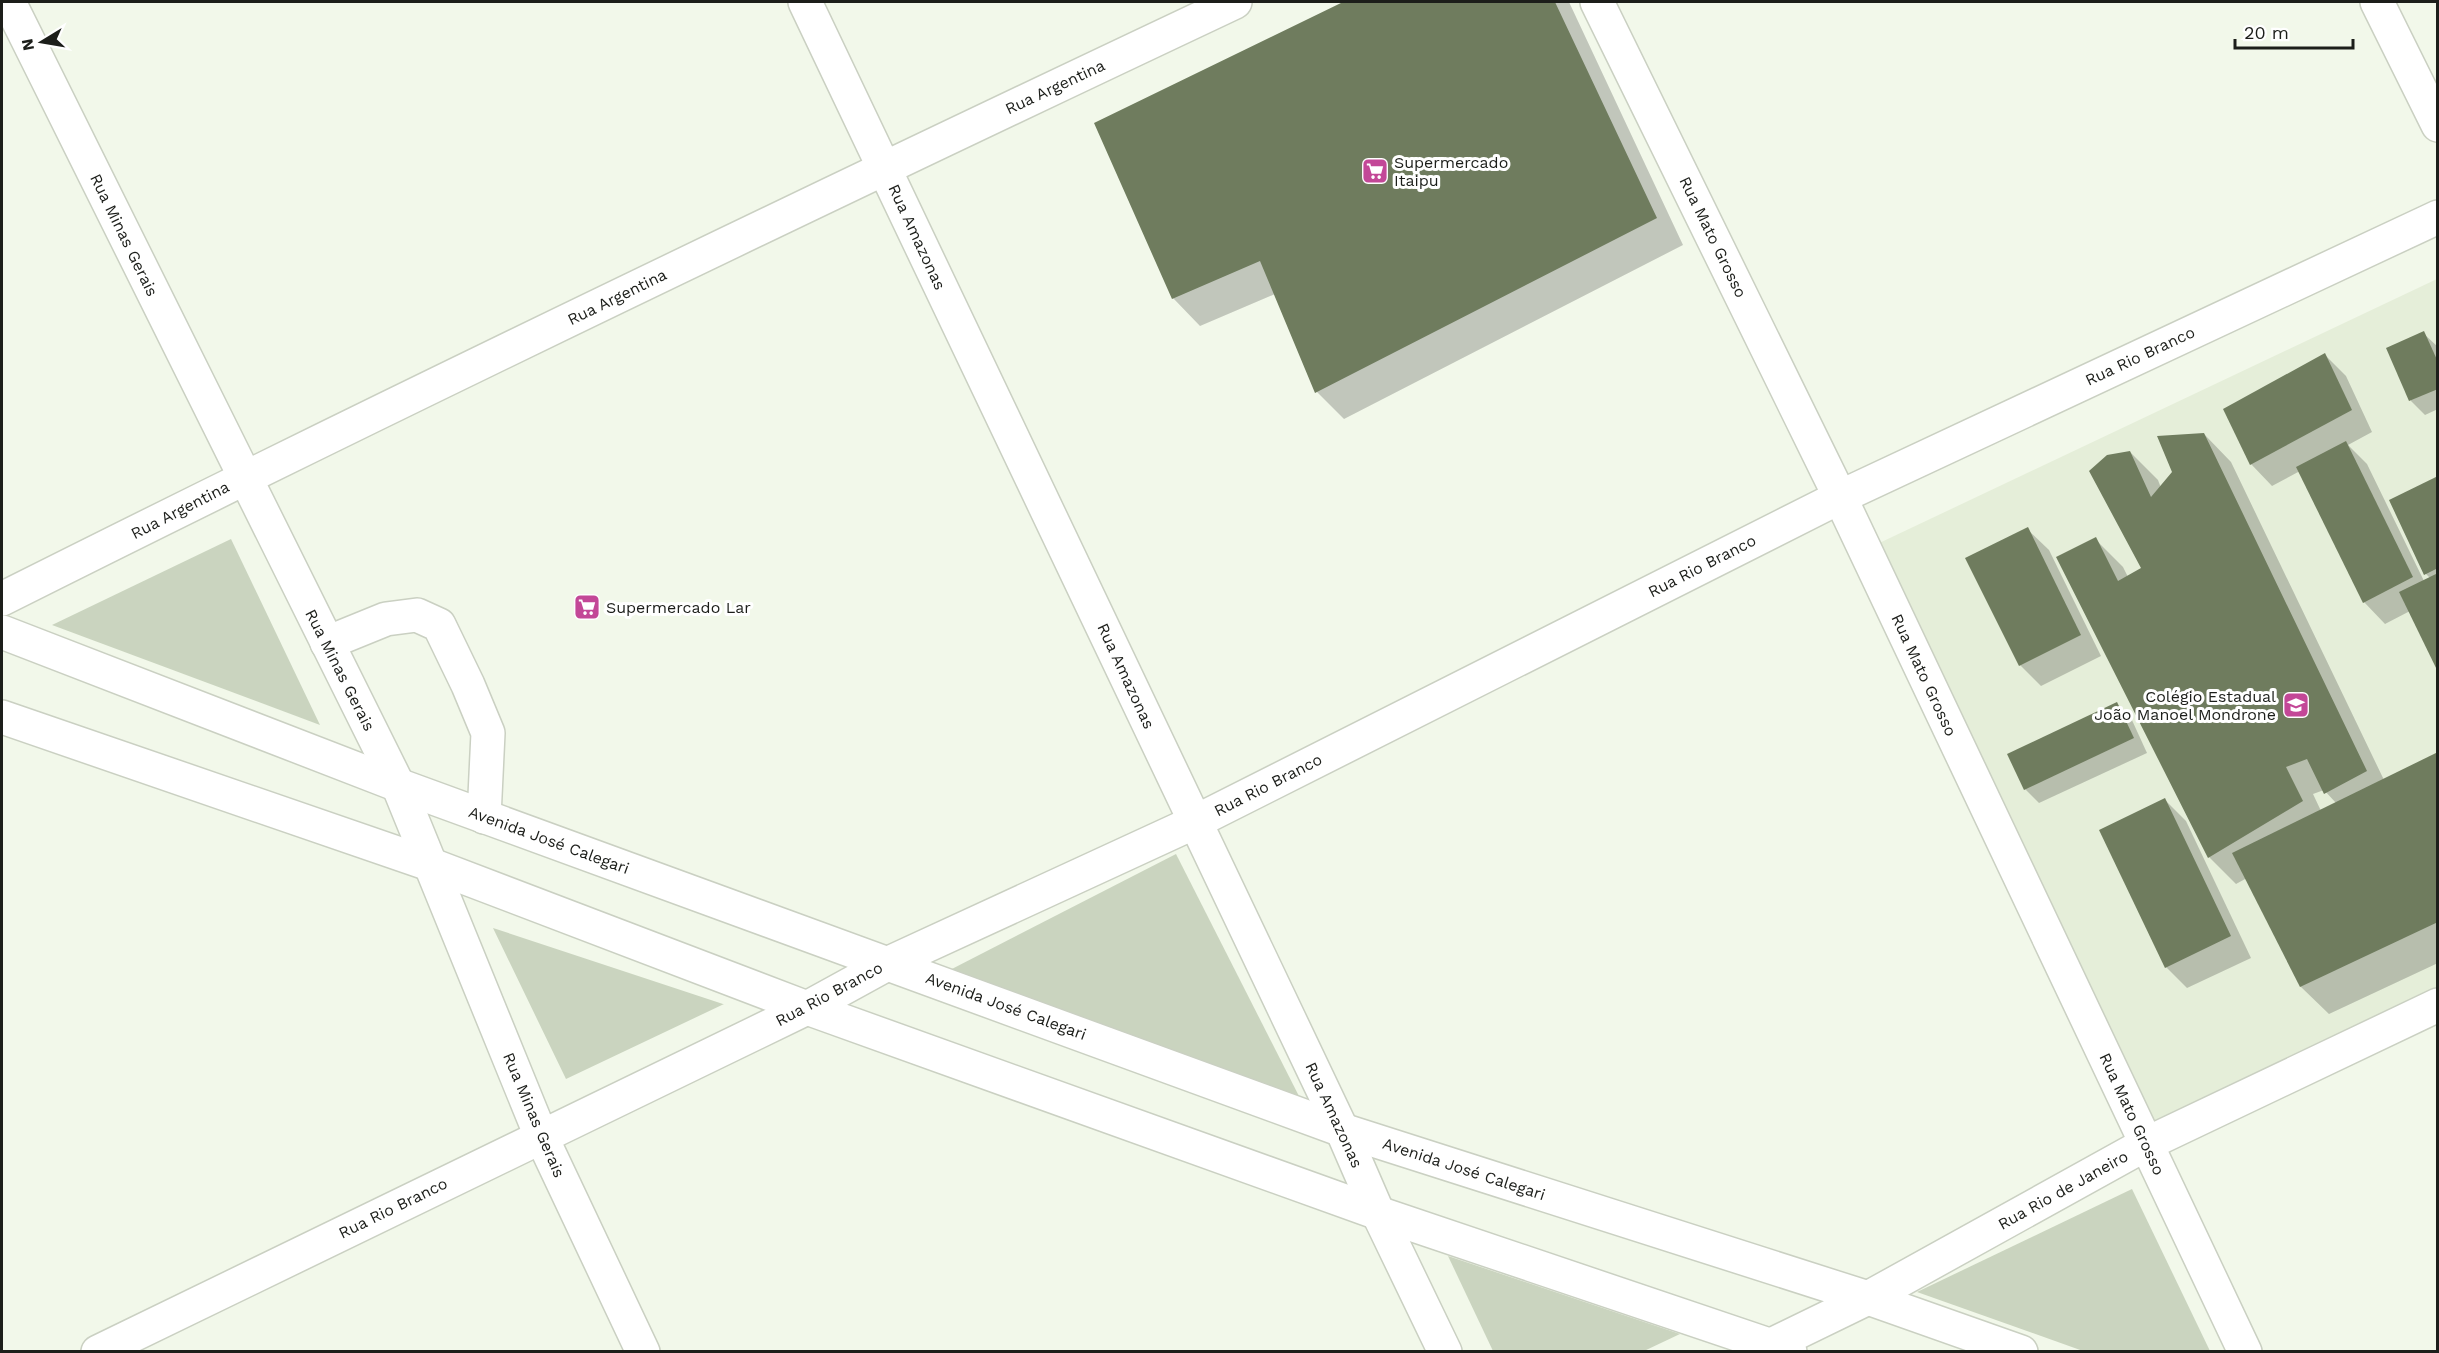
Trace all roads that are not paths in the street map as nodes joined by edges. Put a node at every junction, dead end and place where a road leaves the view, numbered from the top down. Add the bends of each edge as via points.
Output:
1 (9, 2) edge
2 (805, 2) edge
3 (1235, 2) edge
4 (1597, 2) edge
5 (2377, 2) edge
6 (2438, 125) edge
7 (884, 167) junction
8 (2438, 217) edge
9 (244, 478) junction
10 (1840, 497) junction
11 (2, 599) edge
12 (2, 632) edge
13 (327, 643) junction
14 (2, 717) edge
15 (398, 785) junction
16 (484, 817) junction
17 (1195, 822) junction
18 (429, 864) junction
19 (889, 963) junction
20 (2438, 1005) edge
21 (807, 1008) junction
22 (1342, 1130) junction
23 (541, 1136) junction
24 (2146, 1144) junction
25 (1378, 1213) junction
26 (1868, 1298) junction
27 (1773, 1349) edge
28 (98, 1352) edge
29 (643, 1352) edge
30 (1445, 1352) edge
31 (2021, 1352) edge
32 (2245, 1352) edge

1 - 9 street, Rua Minas Gerais
2 - 7 street, Rua Amazonas
3 - 7 street, Rua Argentina
4 - 10 street, Rua Mato Grosso
5 - 6 street
7 - 9 street, Rua Argentina
7 - 17 street, Rua Amazonas
8 - 10 street, Rua Rio Branco
9 - 11 street, Rua Argentina
9 - 13 street, Rua Minas Gerais
10 - 17 street, Rua Rio Branco
10 - 24 street, Rua Mato Grosso
12 - 15 street, Avenida José Calegari
13 - 15 street, Rua Minas Gerais
13 - 16 street via 386,619 417,615 439,625 488,733
14 - 18 street
15 - 16 street, Avenida José Calegari
15 - 18 street, Rua Minas Gerais
16 - 19 street, Avenida José Calegari
17 - 19 street, Rua Rio Branco
17 - 22 street, Rua Amazonas
18 - 21 street
18 - 23 street, Rua Minas Gerais
19 - 21 street, Rua Rio Branco
19 - 22 street, Avenida José Calegari
20 - 24 street, Rua Rio de Janeiro
21 - 23 street, Rua Rio Branco
21 - 25 street
22 - 25 street, Rua Amazonas
22 - 26 street, Avenida José Calegari
23 - 28 street, Rua Rio Branco
23 - 29 street, Rua Minas Gerais
24 - 26 street, Rua Rio de Janeiro
24 - 32 street, Rua Mato Grosso
25 - 27 street
25 - 30 street, Rua Amazonas
26 - 27 street, Rua Rio de Janeiro
26 - 31 street, Avenida José Calegari

